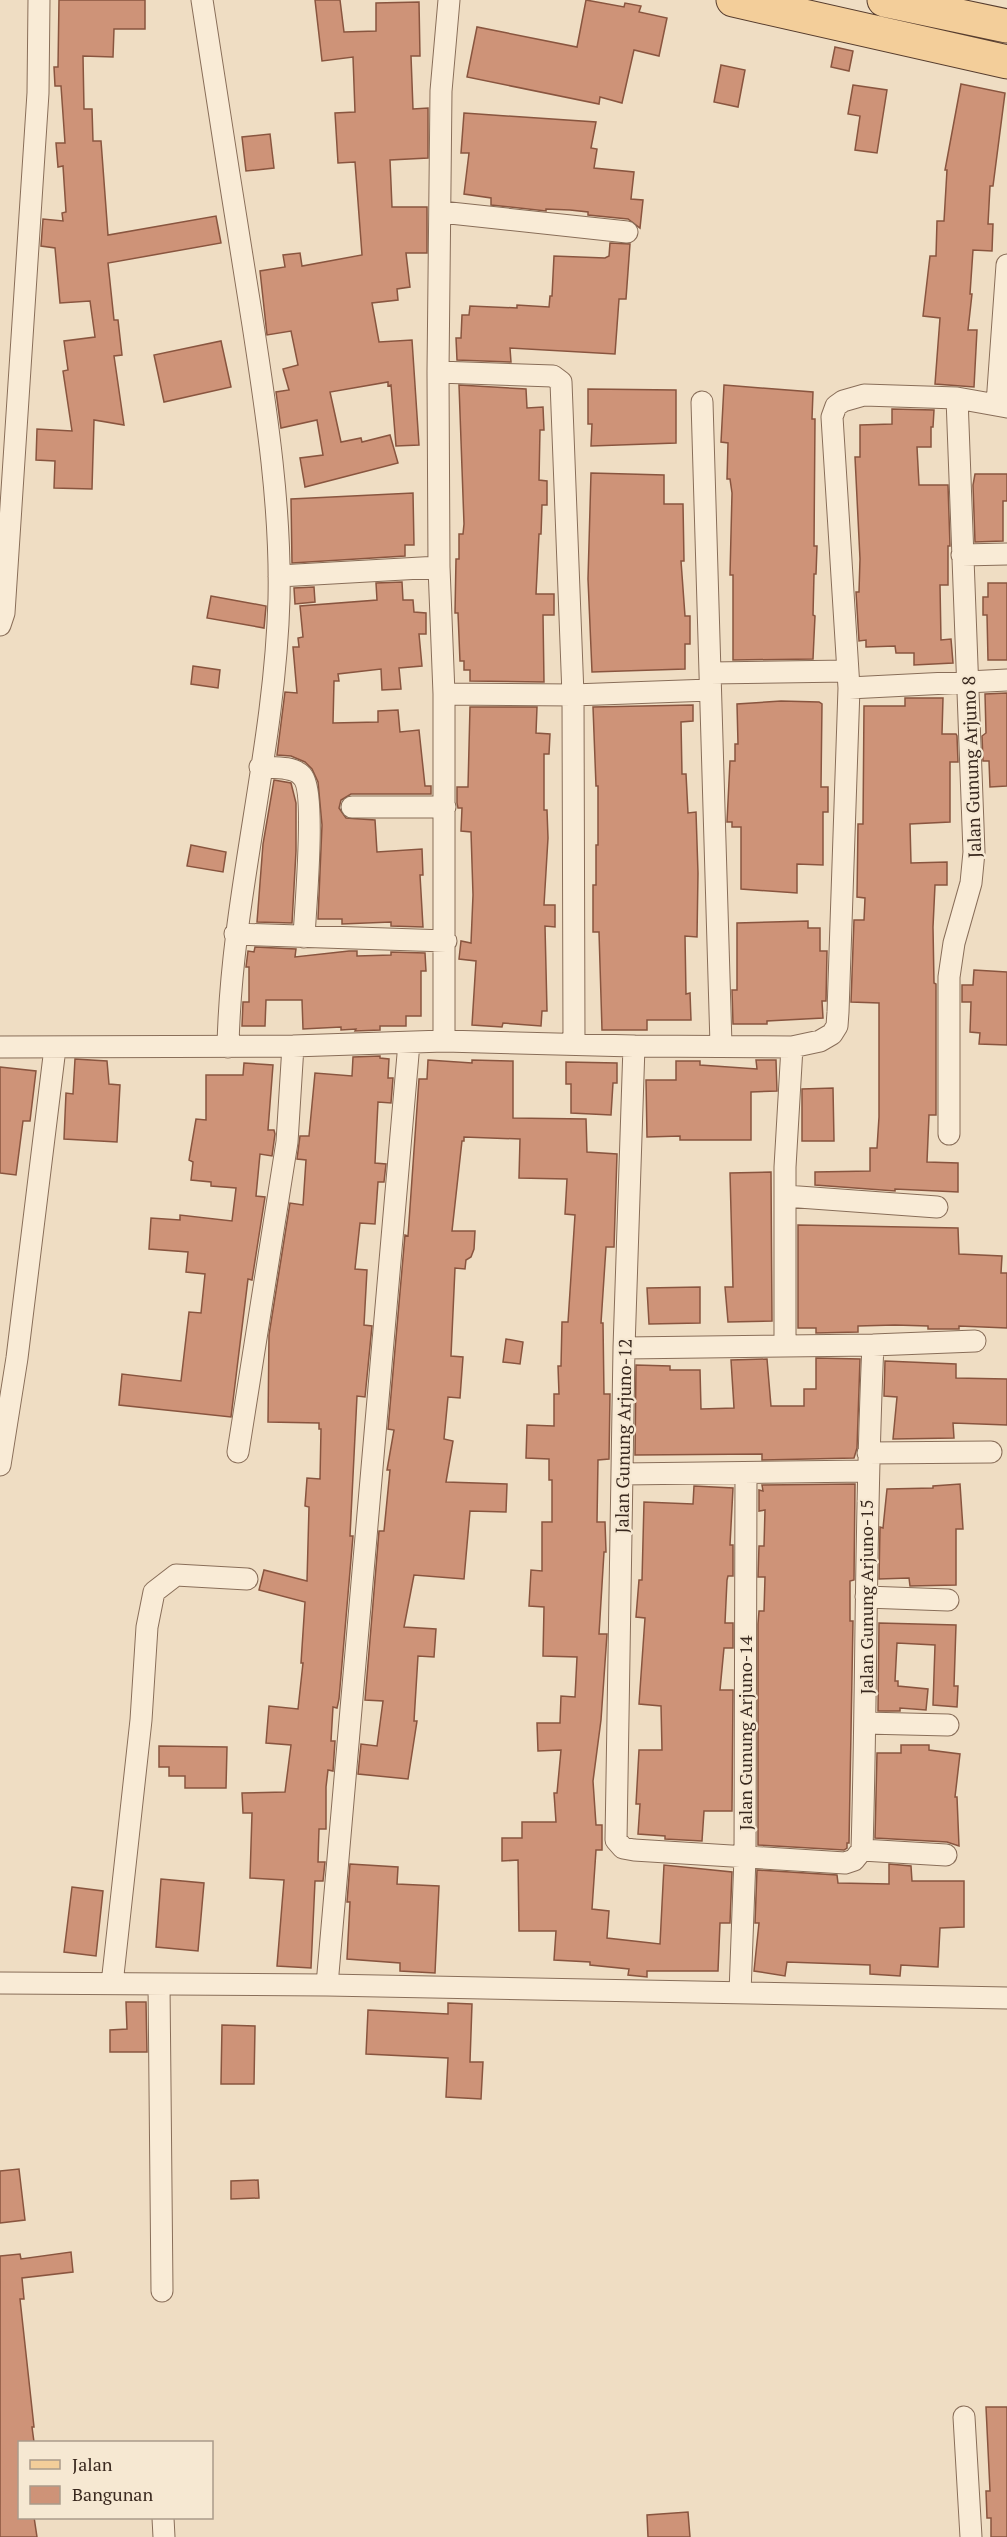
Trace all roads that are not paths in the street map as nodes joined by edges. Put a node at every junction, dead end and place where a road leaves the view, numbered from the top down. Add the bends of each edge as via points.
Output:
1 (39, 0) edge
2 (202, 0) edge
3 (449, 0) edge
4 (884, 0) edge
5 (742, 1) edge
6 (1007, 26) edge
7 (1007, 62) edge
8 (441, 212) junction
9 (627, 232) dead end
10 (1007, 265) edge
11 (438, 372) junction
12 (957, 398) junction
13 (702, 402) dead end
14 (1002, 406) edge
15 (1007, 554) edge
16 (962, 555) junction
17 (439, 567) junction
18 (279, 576) junction
19 (0, 624) edge
20 (848, 679) junction
21 (969, 680) junction
22 (1007, 680) edge
23 (710, 682) junction
24 (444, 694) junction
25 (573, 695) junction
26 (260, 767) junction
27 (352, 807) dead end
28 (445, 807) junction
29 (236, 934) junction
30 (304, 937) junction
31 (446, 941) junction
32 (444, 1041) junction
33 (409, 1043) junction
34 (574, 1043) junction
35 (721, 1045) junction
36 (634, 1046) junction
37 (0, 1047) edge
38 (228, 1047) junction
39 (292, 1047) junction
40 (792, 1047) junction
41 (55, 1048) junction
42 (949, 1134) dead end
43 (785, 1196) junction
44 (938, 1207) dead end
45 (975, 1341) dead end
46 (785, 1345) junction
47 (873, 1345) junction
48 (624, 1348) junction
49 (238, 1452) dead end
50 (991, 1452) dead end
51 (868, 1462) junction
52 (0, 1465) edge
53 (746, 1473) junction
54 (622, 1474) junction
55 (247, 1579) dead end
56 (866, 1597) junction
57 (948, 1599) dead end
58 (866, 1723) junction
59 (948, 1725) dead end
60 (862, 1850) junction
61 (946, 1855) dead end
62 (745, 1857) junction
63 (0, 1983) edge
64 (112, 1984) junction
65 (159, 1984) junction
66 (327, 1985) junction
67 (740, 1993) junction
68 (1007, 1998) edge
69 (162, 2291) dead end
70 (964, 2417) dead end
71 (163, 2519) edge
72 (164, 2537) edge
73 (971, 2537) edge

1 - 19 street via 38,93 4,613
2 - 18 street via 263,395
3 - 8 street via 441,91
4 - 6 main road
5 - 7 main road
8 - 9 street
8 - 11 street
10 - 14 street
11 - 17 street
11 - 25 street via 553,376 561,382
12 - 14 street
12 - 16 street, Jalan Gunung Arjuno 8
12 - 20 street via 857,396 836,406 832,417
13 - 23 street
15 - 16 street
16 - 21 street, Jalan Gunung Arjuno 8
17 - 18 street
17 - 24 street
18 - 26 street via 276,642
20 - 21 street
20 - 23 street
20 - 40 street via 837,1026 820,1041
21 - 22 street
21 - 42 street, Jalan Gunung Arjuno 8 via 974,869 948,977
23 - 25 street
23 - 35 street
24 - 25 street
24 - 28 street
25 - 34 street
26 - 29 street
26 - 30 street via 292,770 302,775 308,788
27 - 28 street
28 - 31 street
29 - 30 street
29 - 38 street
30 - 31 street
31 - 32 street
32 - 33 street
32 - 34 street
33 - 39 street
33 - 66 street
34 - 36 street
35 - 36 street
35 - 40 street
36 - 48 street, Jalan Gunung Arjuno-12
37 - 41 street
38 - 39 street
38 - 41 street
39 - 49 street via 287,1142
40 - 43 street
41 - 52 street
43 - 44 street
43 - 46 street
45 - 47 street
46 - 47 street
46 - 48 street
47 - 51 street, Jalan Gunung Arjuno-15
48 - 54 street, Jalan Gunung Arjuno-12
50 - 51 street
51 - 53 street
51 - 56 street, Jalan Gunung Arjuno-15
53 - 54 street
53 - 62 street, Jalan Gunung Arjuno-14
54 - 62 street, Jalan Gunung Arjuno-12 via 616,1840 623,1848
55 - 64 street via 176,1575 154,1592 147,1627 141,1720
56 - 57 street
56 - 58 street, Jalan Gunung Arjuno-15
58 - 59 street
58 - 60 street, Jalan Gunung Arjuno-15
60 - 61 street
60 - 62 street via 854,1860 844,1863
62 - 67 street, Jalan Gunung Arjuno-14
63 - 64 street
64 - 65 street
65 - 66 street
65 - 69 street
66 - 67 street
67 - 68 street
70 - 73 street
71 - 72 street

